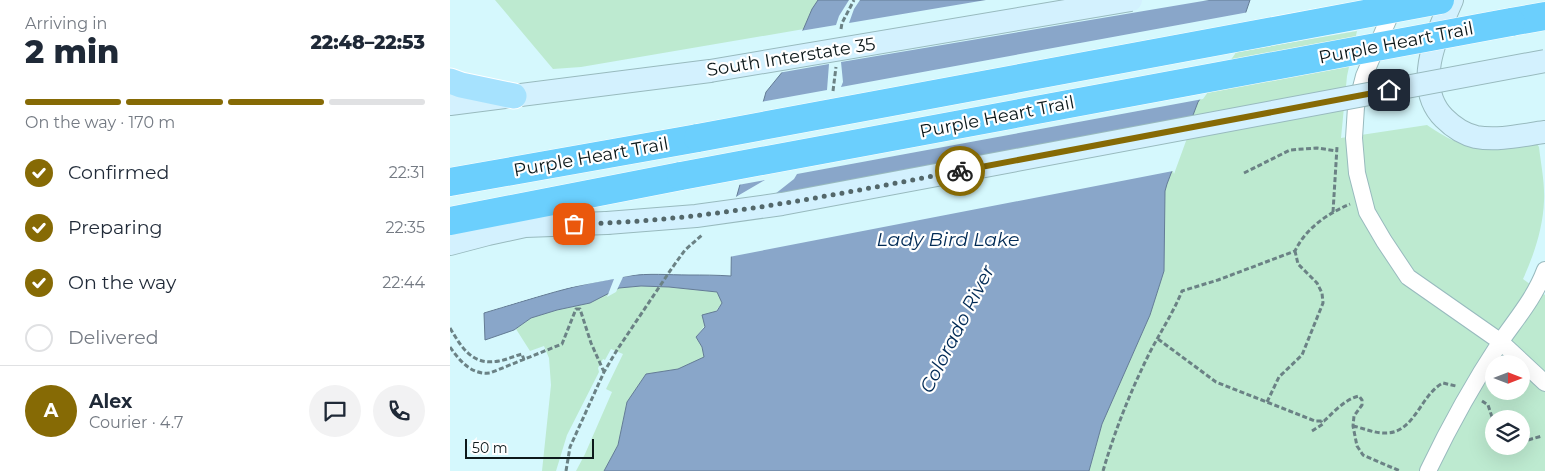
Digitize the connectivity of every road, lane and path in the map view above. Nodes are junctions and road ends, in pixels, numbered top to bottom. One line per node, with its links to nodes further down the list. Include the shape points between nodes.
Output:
1 (1130, 0): 8 (main road, South Interstate 35, bridge, via 710,71)
2 (1397, 0): 11 (street, via 1364,76 1356,107)
3 (1440, 0): 13 (highway, Purple Heart Trail, bridge)
4 (1452, 0): 10 (main road, via 1427,77 1437,111 1454,128 1476,136 1496,138)
5 (1545, 16): 15 (highway, Purple Heart Trail, bridge)
6 (1545, 61): 16 (main road, bridge, via 782,204 696,216 525,226)
7 (450, 81): 8 (main road)
8 (514, 96): 9 (main road, South Interstate 35)
9 (450, 104)
10 (1545, 132)
11 (1355, 153): 12 (path, via 1317,148 1290,150); 22 (street, via 1367,212 1408,278)
12 (1244, 173)
13 (450, 182)
14 (1333, 212): 17 (path, via 1310,229)
15 (450, 221)
16 (450, 244)
17 (1294, 251): 21 (path, via 1182,291); 29 (path, via 1298,264 1317,283 1323,302 1302,355 1279,377)
18 (672, 268): 25 (path)
19 (1545, 270): 22 (street, via 1539,287)
20 (450, 328): 24 (path, via 469,356 497,362 522,354)
21 (1158, 339): 29 (path, via 1216,382); 37 (path, via 1113,435)
22 (1501, 342): 26 (street); 39 (street, via 1443,438)
23 (450, 347): 24 (path, via 461,363 482,374)
24 (524, 360): 25 (path, via 562,344 576,309 580,308)
25 (604, 372): 36 (path, via 570,447)
26 (1545, 383)
27 (1456, 386): 32 (path, via 1443,383 1437,386 1407,424 1397,430 1387,433)
28 (1482, 401): 30 (path)
29 (1267, 402): 31 (path)
30 (1490, 410)
31 (1322, 421): 32 (path, via 1341,405 1359,396 1362,405 1354,416); 33 (path, via 1323,424)
32 (1353, 426): 38 (path, via 1357,446 1363,455)
33 (1312, 431)
34 (1542, 436): 35 (path)
35 (1530, 439)
36 (566, 471)
37 (1103, 471)
38 (1400, 471)
39 (1428, 471)

